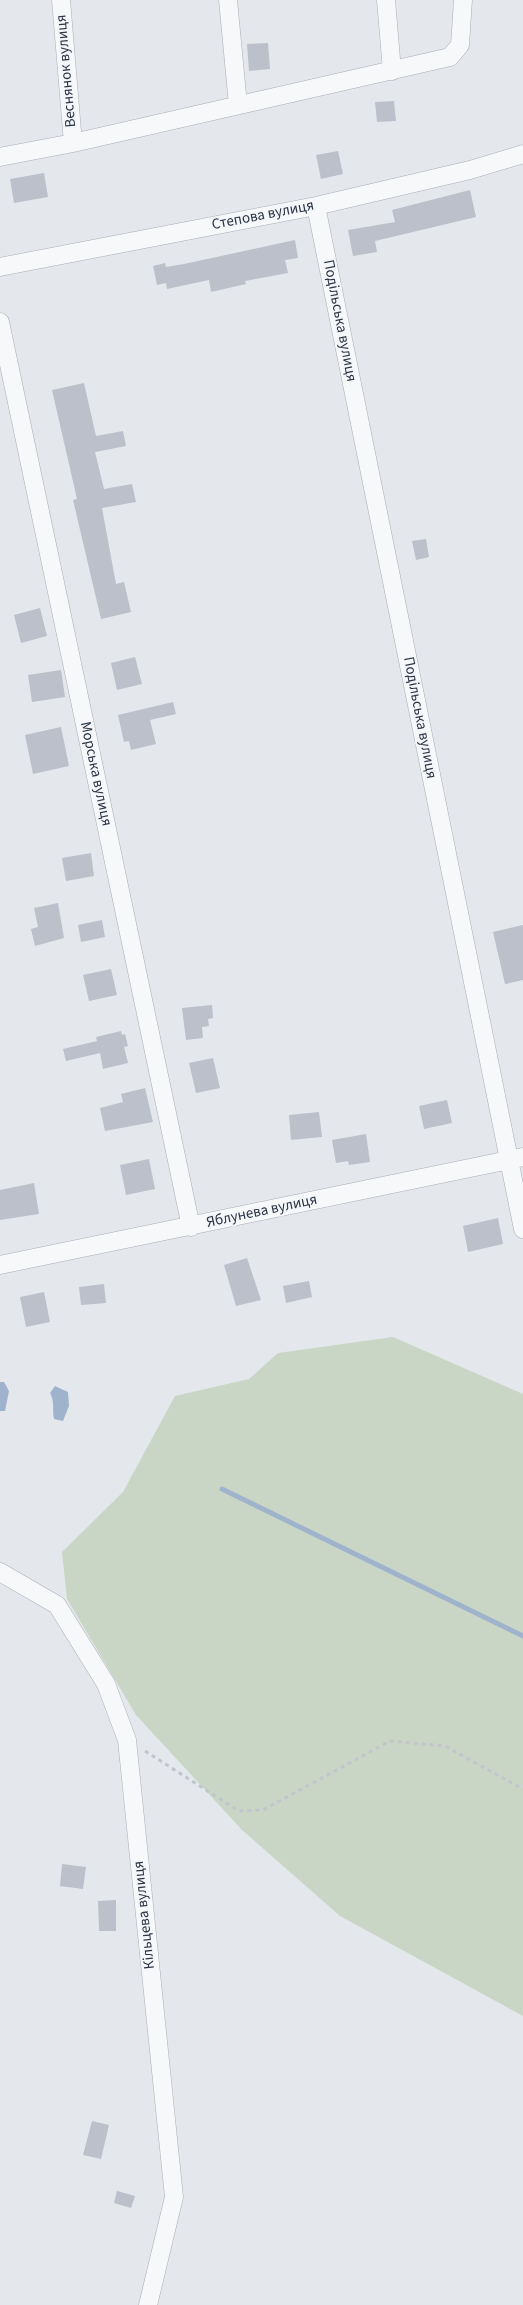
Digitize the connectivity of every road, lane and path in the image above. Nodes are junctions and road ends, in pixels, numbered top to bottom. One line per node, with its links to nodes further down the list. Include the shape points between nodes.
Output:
1 (61, 0): 7 (street, Веснянок вулиця)
2 (228, 0): 6 (street)
3 (386, 0): 5 (street)
4 (463, 0): 5 (street, via 460,45 450,57)
5 (392, 71): 6 (street)
6 (238, 105): 7 (street)
7 (73, 143): 9 (street)
8 (523, 154): 10 (street, Степова вулиця, via 470,170)
9 (0, 157)
10 (316, 206): 11 (street, Степова вулиця); 13 (street, Подільська вулиця)
11 (0, 267)
12 (0, 322): 14 (street, Морська вулиця)
13 (516, 1159): 14 (street, Яблунева вулиця); 15 (street, Подільська вулиця)
14 (190, 1227): 16 (street, Яблунева вулиця)
15 (523, 1229)
16 (0, 1265)
17 (1, 1574): 18 (street, Кільцева вулиця, via 57,1605 106,1684)
18 (127, 1740): 19 (path, via 239,1810 263,1810 390,1741 445,1746); 20 (street, Кільцева вулиця, via 174,2197)
19 (523, 1789)
20 (148, 2305)

